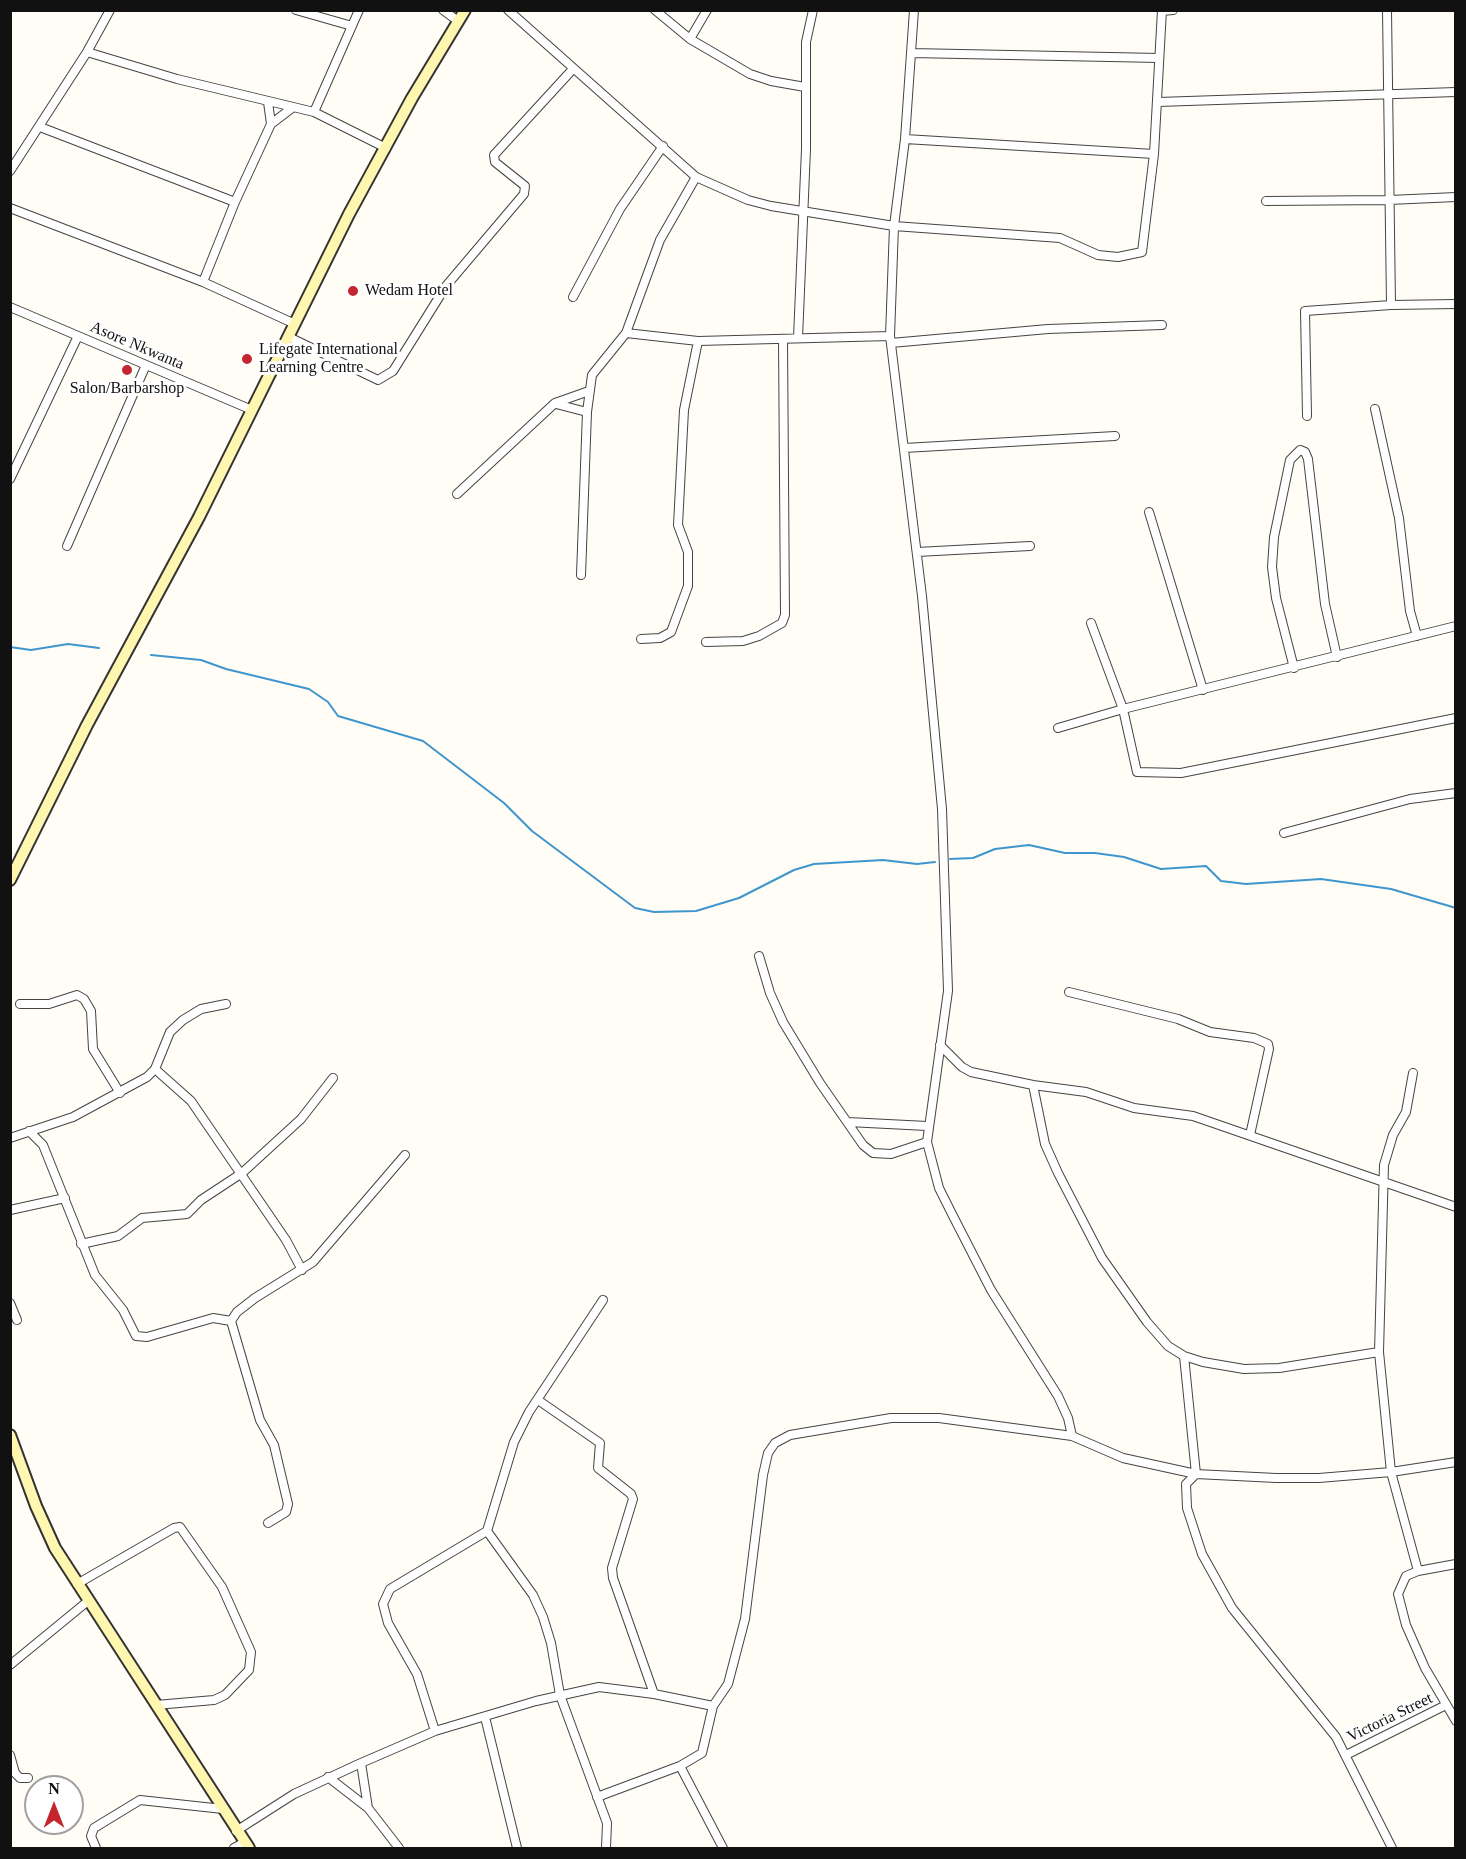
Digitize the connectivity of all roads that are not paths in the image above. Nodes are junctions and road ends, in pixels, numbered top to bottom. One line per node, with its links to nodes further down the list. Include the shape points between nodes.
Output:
1 (110, 10): 17 (street)
2 (297, 10): 15 (street)
3 (359, 10): 15 (street)
4 (443, 10): 14 (street)
5 (465, 10): 14 (street)
6 (508, 10): 20 (street)
7 (655, 10): 16 (street)
8 (706, 10): 16 (street)
9 (813, 10): 21 (street, via 806,42)
10 (914, 10): 18 (street)
11 (1173, 10): 13 (street)
12 (1387, 10): 23 (street)
13 (1162, 11): 19 (street)
14 (458, 21): 32 (street)
15 (352, 26): 27 (street)
16 (690, 39): 21 (street, via 750,74)
17 (87, 52): 24 (street); 29 (street)
18 (911, 52): 19 (street); 30 (street)
19 (1159, 58): 25 (street)
20 (572, 70): 31 (street); 54 (street, via 494,155 495,162 525,186 524,194 446,286 393,371 378,380 362,375)
21 (805, 87): 41 (street)
22 (1455, 92): 23 (street)
23 (1388, 95): 25 (street); 38 (street)
24 (268, 102): 26 (street); 28 (street)
25 (1158, 102): 33 (street)
26 (292, 108): 27 (street); 28 (street)
27 (314, 112): 32 (street)
28 (272, 124): 39 (street)
29 (40, 127): 34 (street); 39 (street)
30 (905, 139): 33 (street); 42 (street)
31 (663, 146): 35 (street); 44 (street, via 620,209)
32 (386, 148): 49 (street)
33 (1154, 154): 42 (street, via 1142,252 1132,256 1098,255 1060,238)
34 (10, 171)
35 (696, 177): 41 (street, via 748,200); 48 (street, via 660,240)
36 (1455, 197): 38 (street)
37 (1266, 201): 38 (street)
38 (1389, 201): 46 (street)
39 (235, 202): 43 (street)
40 (10, 208): 43 (street)
41 (801, 211): 42 (street); 55 (street)
42 (894, 226): 57 (street)
43 (203, 282): 49 (street)
44 (573, 297)
45 (1455, 304): 46 (street)
46 (1391, 305): 65 (street, via 1304,312)
47 (11, 308): 53 (street, Asore Nkwanta)
48 (632, 321): 51 (street); 52 (street)
49 (295, 324): 54 (street)
50 (1162, 325): 57 (street)
51 (626, 333): 52 (street); 60 (street, via 596,367)
52 (643, 333): 58 (street)
53 (78, 336): 59 (street, Asore Nkwanta); 68 (street)
54 (289, 337): 63 (street)
55 (798, 338): 56 (street); 57 (street)
56 (783, 339): 58 (street); 79 (street, via 785,615 782,623 759,636)
57 (891, 339): 67 (street)
58 (698, 341): 78 (street, via 684,410 678,505 679,534 688,552 688,586 671,632 660,638)
59 (146, 365): 63 (street, Asore Nkwanta); 71 (street)
60 (589, 391): 61 (street); 64 (street)
61 (555, 403): 64 (street); 69 (street)
62 (1376, 409): 77 (street, via 1399,518)
63 (252, 410): 88 (street)
64 (586, 412): 74 (street)
65 (1307, 416)
66 (1115, 435): 67 (street)
67 (904, 448): 73 (street)
68 (10, 479)
69 (458, 494)
70 (1149, 512): 82 (street)
71 (67, 546)
72 (1030, 546): 73 (street)
73 (917, 552): 93 (street, via 942,809 948,991)
74 (581, 575)
75 (1091, 623): 83 (street)
76 (1455, 626): 77 (street)
77 (1416, 636): 80 (street)
78 (641, 639)
79 (706, 642)
80 (1337, 657): 81 (street); 81 (street, via 1326,604 1308,459 1300,450 1290,460 1274,537 1272,567)
81 (1294, 668): 82 (street)
82 (1203, 690): 83 (street)
83 (1123, 709): 84 (street, via 1135,769 1144,774 1181,773); 85 (street)
84 (1455, 718)
85 (1058, 728)
86 (1455, 793): 87 (street, via 1410,799)
87 (1284, 832)
88 (10, 880)
89 (759, 956): 99 (street, via 783,1022)
90 (1069, 992): 102 (street, via 1178,1019 1210,1032 1254,1038 1268,1044)
91 (20, 1004): 98 (street, via 49,1004 77,995 84,999 91,1011 93,1049)
92 (226, 1004): 94 (street, via 201,1009 183,1020 170,1032)
93 (940, 1045): 97 (street, via 971,1072); 100 (street)
94 (155, 1069): 98 (street); 106 (street, via 191,1101)
95 (1413, 1073): 107 (street, via 1406,1112 1393,1135)
96 (333, 1078): 106 (street, via 301,1119)
97 (1033, 1085): 102 (street, via 1086,1092 1134,1108 1193,1116); 118 (street, via 1050,1157 1102,1258 1147,1322 1168,1346)
98 (120, 1093): 101 (street, via 73,1117)
99 (848, 1122): 100 (street); 104 (street, via 873,1153 891,1154)
100 (927, 1126): 104 (street)
101 (29, 1131): 103 (street); 108 (street, via 43,1145)
102 (1250, 1135): 107 (street)
103 (10, 1138)
104 (927, 1142): 121 (street, via 939,1188 991,1290 1058,1396)
105 (405, 1155): 112 (street)
106 (242, 1173): 111 (street, via 187,1214 142,1218 118,1236); 112 (street)
107 (1383, 1181): 109 (street); 117 (street)
108 (65, 1198): 110 (street); 111 (street)
109 (1455, 1207)
110 (10, 1210)
111 (81, 1244): 116 (street, via 95,1275 123,1310 136,1336 147,1337 213,1318)
112 (302, 1270): 116 (street, via 255,1298 237,1311)
113 (603, 1300): 119 (street)
114 (10, 1303): 115 (street)
115 (17, 1320)
116 (231, 1321): 125 (street, via 260,1420 274,1445 288,1504 286,1512)
117 (1379, 1352): 118 (street, via 1279,1368 1244,1369); 123 (street)
118 (1184, 1356): 124 (street)
119 (538, 1400): 126 (street, via 514,1443); 132 (street, via 600,1443 598,1468 633,1499 612,1568 613,1578)
120 (10, 1435): 129 (street, via 36,1506)
121 (1072, 1436): 124 (street, via 1123,1458); 136 (street, via 911,1416 798,1433 775,1443 762,1475 739,1645 728,1684)
122 (1455, 1462): 123 (street)
123 (1391, 1472): 124 (street, via 1319,1478); 128 (street)
124 (1196, 1474): 141 (street, via 1186,1484 1187,1508 1210,1572 1232,1608 1329,1728)
125 (268, 1523)
126 (487, 1531): 133 (street, via 538,1606 551,1643); 139 (street, via 390,1589 383,1604 388,1623 417,1674)
127 (1455, 1564): 128 (street)
128 (1419, 1571): 135 (street, via 1406,1576 1400,1584 1398,1602 1420,1657)
129 (77, 1584): 130 (street); 134 (street, via 180,1527 222,1587 251,1652 249,1670 225,1695 214,1700)
130 (88, 1601): 131 (street); 134 (street)
131 (10, 1665)
132 (654, 1694): 133 (street, via 599,1687); 136 (street)
133 (560, 1695): 137 (street); 146 (street)
134 (156, 1705): 148 (street)
135 (1446, 1705): 138 (street); 141 (street, Victoria Street)
136 (713, 1706): 143 (street, via 702,1753)
137 (485, 1717): 139 (street); 154 (street)
138 (1455, 1721)
139 (435, 1731): 142 (street)
140 (10, 1755): 145 (street, via 15,1773)
141 (1346, 1755): 157 (street)
142 (361, 1763): 144 (street); 147 (street)
143 (680, 1766): 146 (street); 156 (street)
144 (328, 1777): 147 (street); 149 (street)
145 (24, 1778)
146 (597, 1797): 155 (street, via 607,1823)
147 (368, 1808): 153 (street)
148 (223, 1809): 149 (street); 151 (street, via 140,1800 94,1828 91,1836)
149 (236, 1831): 150 (street)
150 (247, 1845): 152 (street)
151 (96, 1848)
152 (234, 1848)
153 (399, 1848)
154 (517, 1848)
155 (606, 1848)
156 (723, 1848)
157 (1392, 1848)

